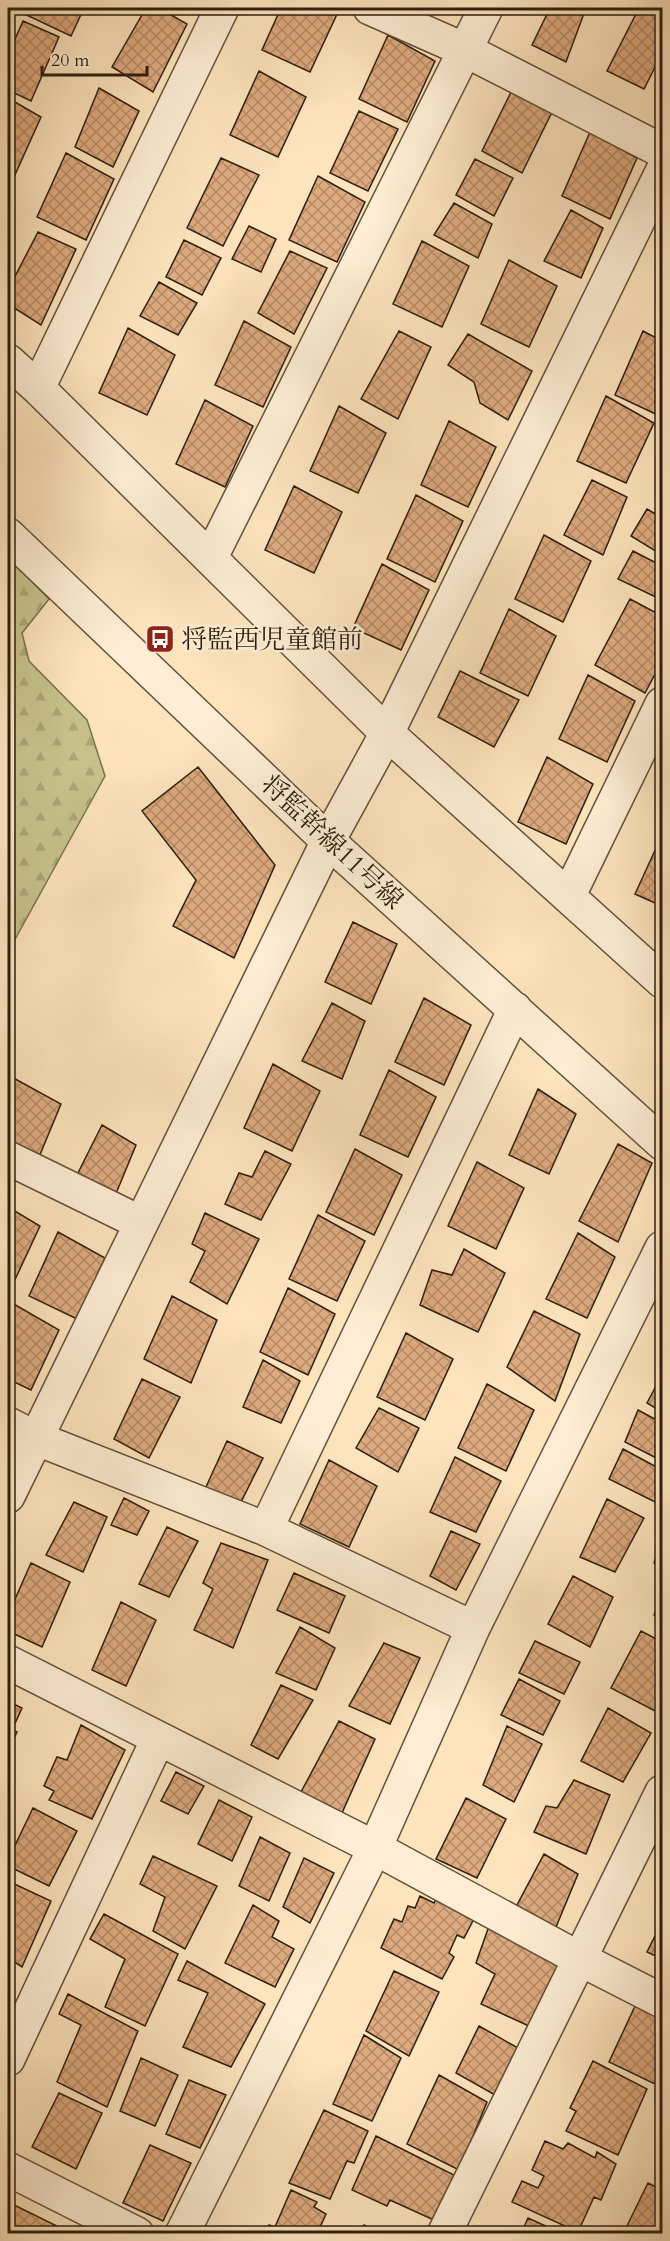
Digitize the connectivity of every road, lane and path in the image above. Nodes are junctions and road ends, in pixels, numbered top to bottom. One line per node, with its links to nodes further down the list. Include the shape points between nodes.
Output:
1 (222, 8): 8 (street)
2 (370, 8): 4 (street)
3 (486, 8): 4 (street)
4 (465, 50): 5 (street); 10 (street)
5 (663, 152)
6 (663, 172): 12 (street)
7 (8, 361): 8 (street)
8 (38, 388): 10 (street)
9 (8, 535): 13 (street, 将監幹線11号線)
10 (211, 557): 12 (street)
11 (663, 704): 14 (street)
12 (387, 733): 13 (street); 14 (street)
13 (328, 841): 16 (street, 将監幹線11号線); 19 (street)
14 (569, 895): 15 (street)
15 (663, 981)
16 (515, 1009): 17 (street, 将監幹線11号線); 23 (street)
17 (663, 1143)
18 (8, 1158): 19 (street)
19 (141, 1223): 21 (street)
20 (663, 1248): 24 (street)
21 (21, 1431): 22 (street); 23 (street)
22 (8, 1496)
23 (266, 1529): 24 (street)
24 (473, 1628): 28 (street)
25 (8, 1662): 26 (street)
26 (158, 1739): 28 (street); 31 (street)
27 (663, 1792): 29 (street)
28 (375, 1848): 29 (street); 34 (street)
29 (580, 1959): 30 (street); 35 (street)
30 (663, 2001)
31 (8, 2059)
32 (8, 2169): 33 (street)
33 (137, 2234)
34 (182, 2234)
35 (444, 2234)

